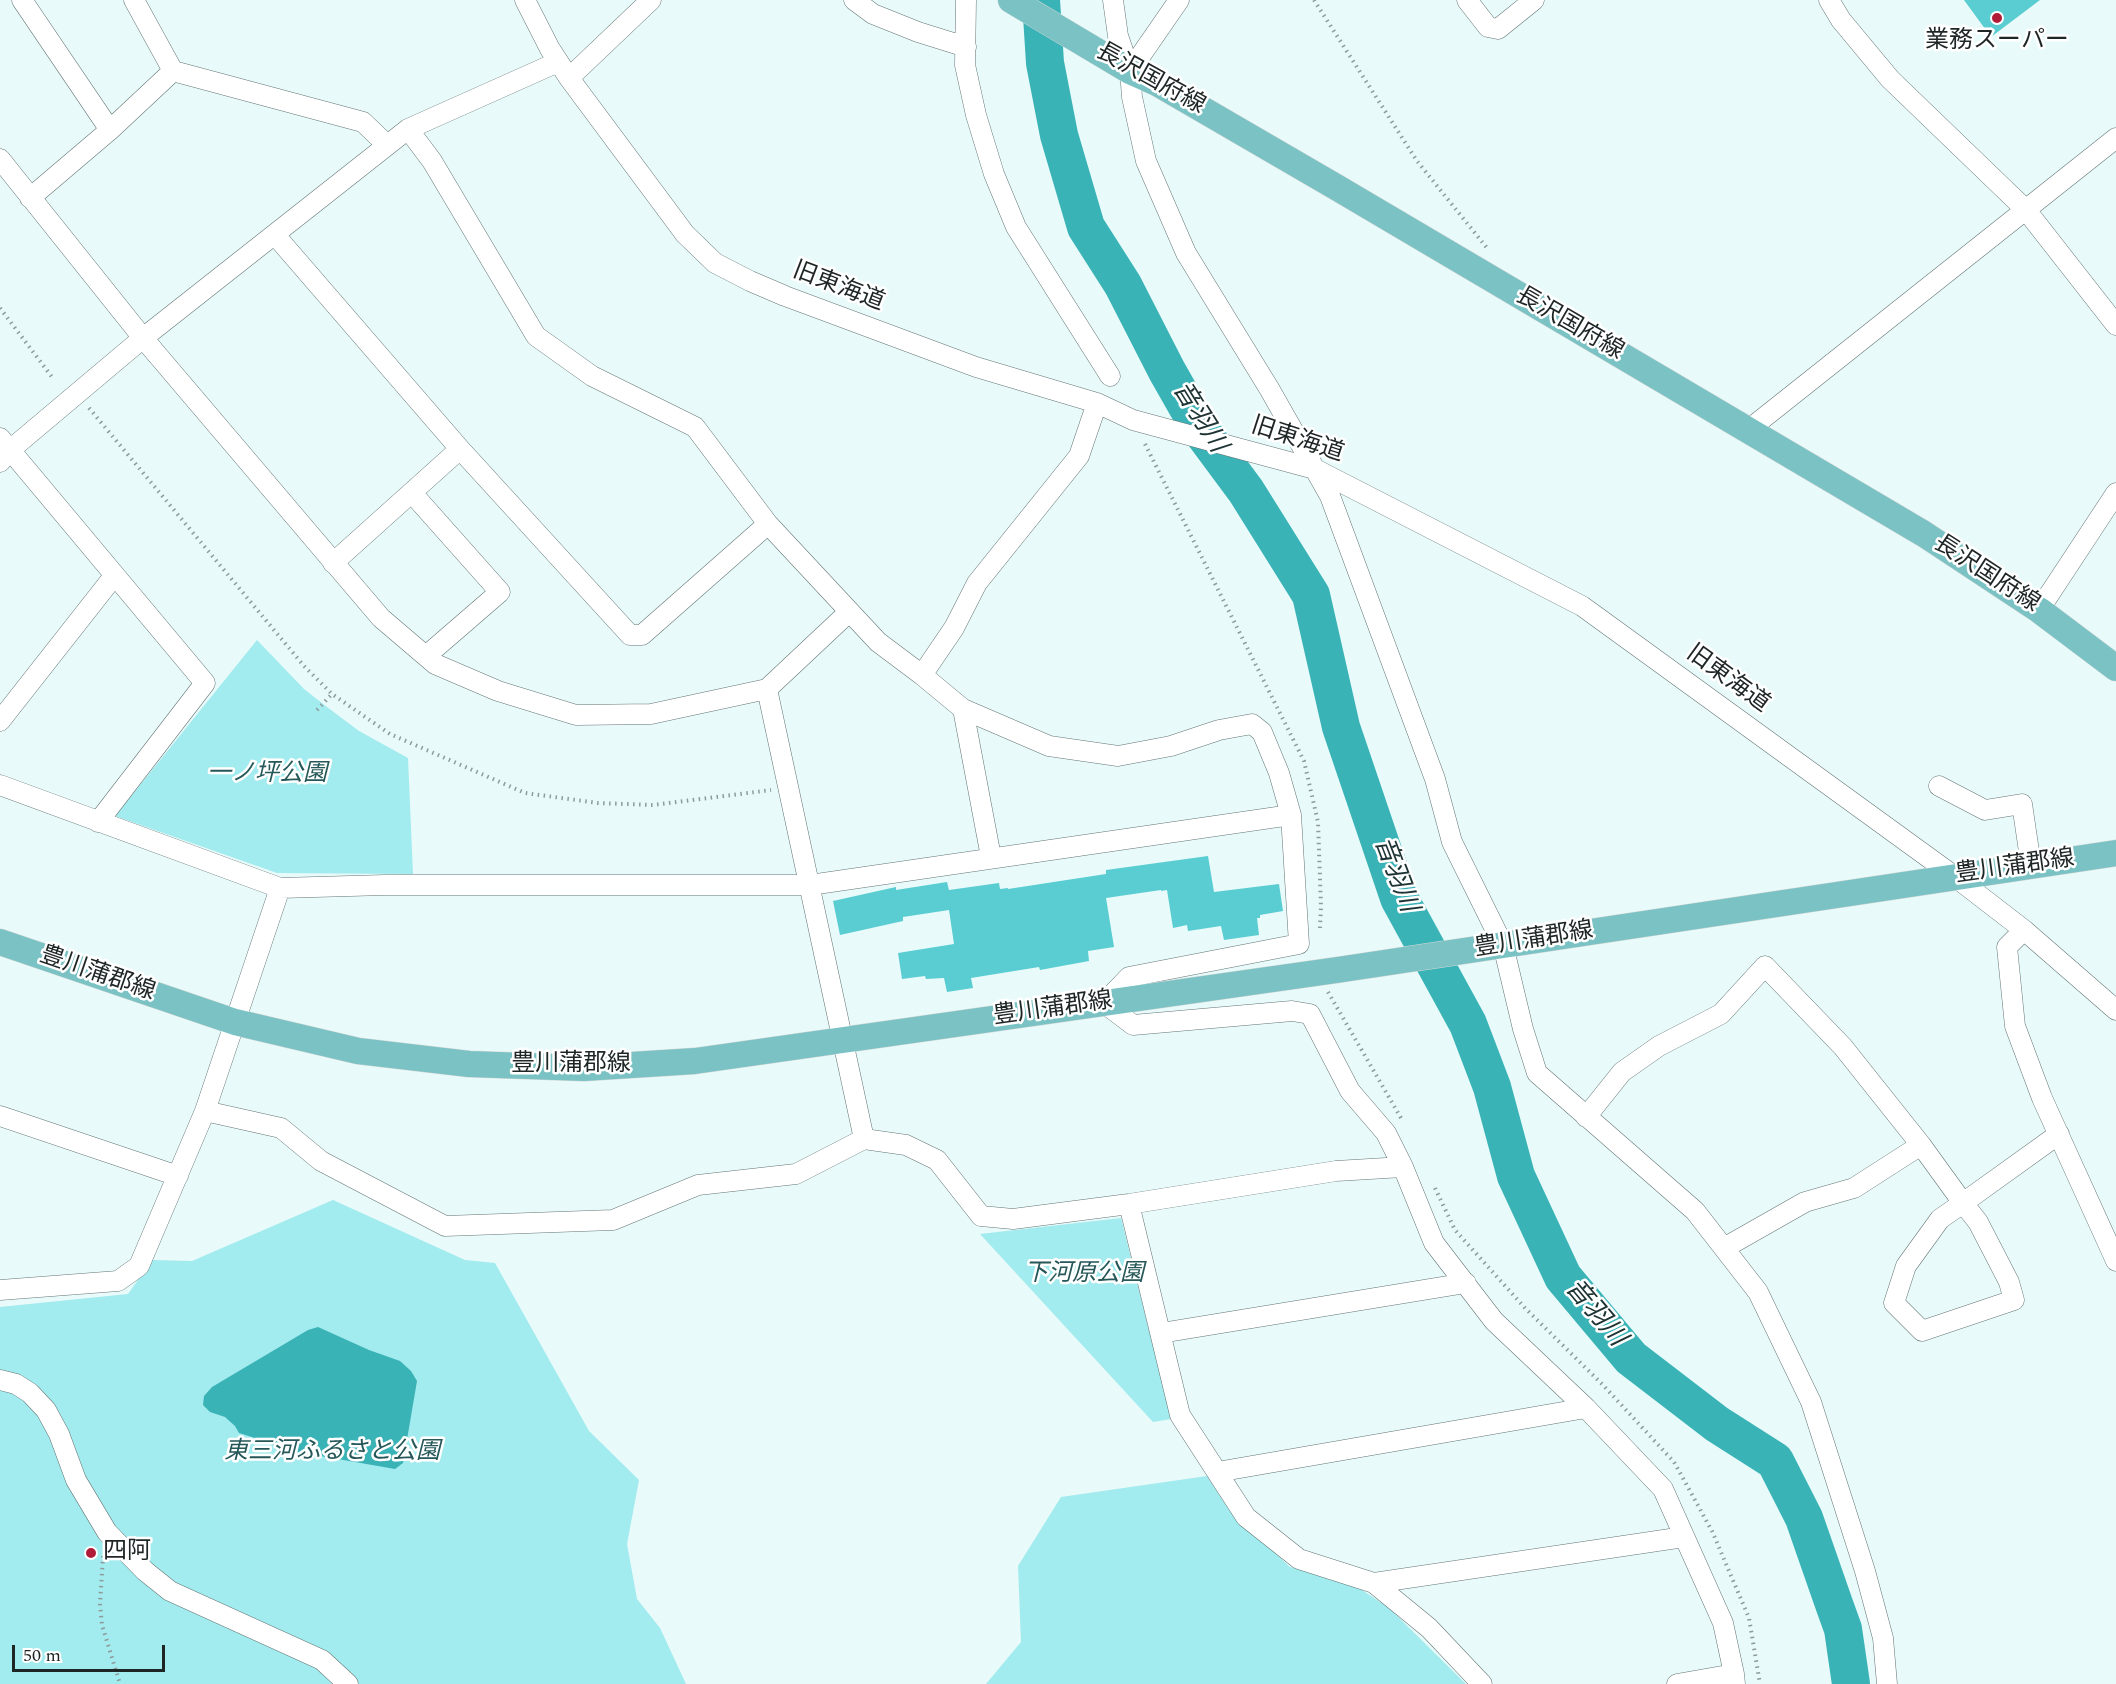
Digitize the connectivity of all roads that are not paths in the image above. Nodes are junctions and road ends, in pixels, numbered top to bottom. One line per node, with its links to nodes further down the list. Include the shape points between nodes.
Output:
1 (22, 0): 18 (street)
2 (134, 0): 16 (street)
3 (525, 0): 15 (street, 旧東海道)
4 (651, 0): 15 (street)
5 (854, 0): 13 (street, via 873,14)
6 (966, 0): 13 (street)
7 (1011, 0): 14 (main road, 長沢国府線)
8 (1113, 0): 14 (street)
9 (1179, 0): 14 (street)
10 (1467, 0): 11 (street, via 1488,27 1498,29)
11 (1534, 0)
12 (1828, 0): 23 (street, via 1890,79)
13 (966, 47): 27 (street, via 965,65 976,115 1016,227)
14 (1121, 66): 29 (main road, 長沢国府線, via 1336,187); 32 (street, via 1146,160 1186,252 1270,390)
15 (564, 70): 17 (street); 28 (street, 旧東海道, via 685,234 716,262 785,296 976,367)
16 (173, 71): 18 (street); 20 (street, via 363,122)
17 (408, 129): 20 (street); 35 (street, via 432,161 536,336 592,376 694,427)
18 (110, 130): 22 (street)
19 (2116, 138): 23 (street)
20 (387, 145): 24 (street)
21 (0, 159): 22 (street)
22 (30, 198): 26 (street)
23 (2026, 210): 25 (street); 29 (street)
24 (275, 235): 26 (street); 30 (street)
25 (2116, 324)
26 (143, 338): 31 (street); 36 (street)
27 (1110, 376)
28 (1097, 403): 32 (street, 旧東海道, via 1133,420); 42 (street, via 1079,456 977,583 954,628)
29 (1747, 431): 38 (main road, 長沢国府線, via 1923,534)
30 (460, 449): 33 (street); 35 (street, via 630,635 642,635)
31 (3, 450): 37 (street)
32 (1306, 467): 53 (street, 旧東海道, via 1582,606); 58 (street, via 1330,496 1435,779 1452,842)
33 (412, 493): 36 (street); 40 (street, via 500,592)
34 (2116, 493): 38 (street)
35 (768, 524): 39 (street)
36 (333, 563): 40 (street, via 381,618)
37 (114, 576): 45 (street); 49 (street, via 205,683)
38 (2039, 610): 41 (main road, 長沢国府線)
39 (849, 612): 42 (street, via 878,642); 43 (street)
40 (426, 656): 43 (street, via 435,664 498,691 576,715 651,714)
41 (2116, 668)
42 (922, 675): 44 (street)
43 (767, 688): 54 (street)
44 (963, 709): 48 (street, via 1049,746 1118,756 1252,724 1262,732); 51 (street)
45 (0, 721)
46 (0, 785): 49 (street)
47 (1939, 786): 52 (street, via 1985,810 2022,804)
48 (1291, 815): 51 (street); 59 (street, via 1299,944 1129,977)
49 (98, 822): 55 (street)
50 (2116, 853): 52 (main road, 豊川蒲郡線)
51 (991, 857): 54 (street)
52 (2031, 865): 53 (main road, 豊川蒲郡線)
53 (1953, 876): 56 (street, 旧東海道); 58 (main road, 豊川蒲郡線)
54 (810, 885): 55 (street); 62 (street)
55 (280, 888): 61 (street)
56 (2024, 930): 60 (street, 旧東海道); 66 (street, via 2007,947 2015,1026)
57 (0, 942): 61 (main road, 豊川蒲郡線)
58 (1497, 946): 59 (main road, 豊川蒲郡線); 65 (street, via 1537,1073)
59 (1104, 1003): 62 (main road, 豊川蒲郡線); 69 (street, via 1133,1024 1292,1011 1310,1014 1350,1091 1386,1133)
60 (2116, 1010)
61 (235, 1022): 62 (main road, 豊川蒲郡線, via 358,1051 469,1064 572,1068 695,1061); 63 (street)
62 (843, 1040): 67 (street)
63 (205, 1112): 67 (street, via 281,1128 321,1161 445,1226 613,1220 698,1185 796,1174); 70 (street)
64 (0, 1116): 70 (street)
65 (1586, 1117): 68 (street, via 1622,1072 1659,1046 1720,1014 1765,966 1842,1047); 73 (street, via 1695,1211)
66 (2059, 1134): 71 (street); 74 (street)
67 (864, 1139): 72 (street, via 906,1145 937,1160 981,1216 1013,1219)
68 (1921, 1145): 71 (street); 73 (street, via 1854,1188 1805,1202)
69 (1403, 1167): 72 (street, via 1336,1171); 75 (street, via 1434,1243)
70 (178, 1176): 76 (street, via 139,1266 118,1281)
71 (1963, 1203): 71 (street, via 1940,1219 1906,1266 1894,1303 1922,1331 2014,1300 2009,1282 1978,1222)
72 (1128, 1204): 77 (street)
73 (1724, 1248): 87 (street, via 1758,1292 1811,1402 1862,1560 1883,1638)
74 (2116, 1261)
75 (1466, 1283): 77 (street); 79 (street, via 1494,1321)
76 (0, 1290)
77 (1161, 1333): 80 (street, via 1180,1414)
78 (0, 1380): 84 (street, via 30,1393 46,1410 76,1480 107,1532 145,1570 170,1591 322,1660)
79 (1586, 1408): 80 (street); 81 (street, via 1663,1489)
80 (1217, 1472): 82 (street, via 1246,1517 1299,1559)
81 (1684, 1537): 82 (street); 83 (street, via 1723,1623)
82 (1374, 1583): 85 (street, via 1429,1628)
83 (1735, 1679): 86 (street)
84 (348, 1684)
85 (1482, 1684)
86 (1677, 1684)
87 (1887, 1684)

